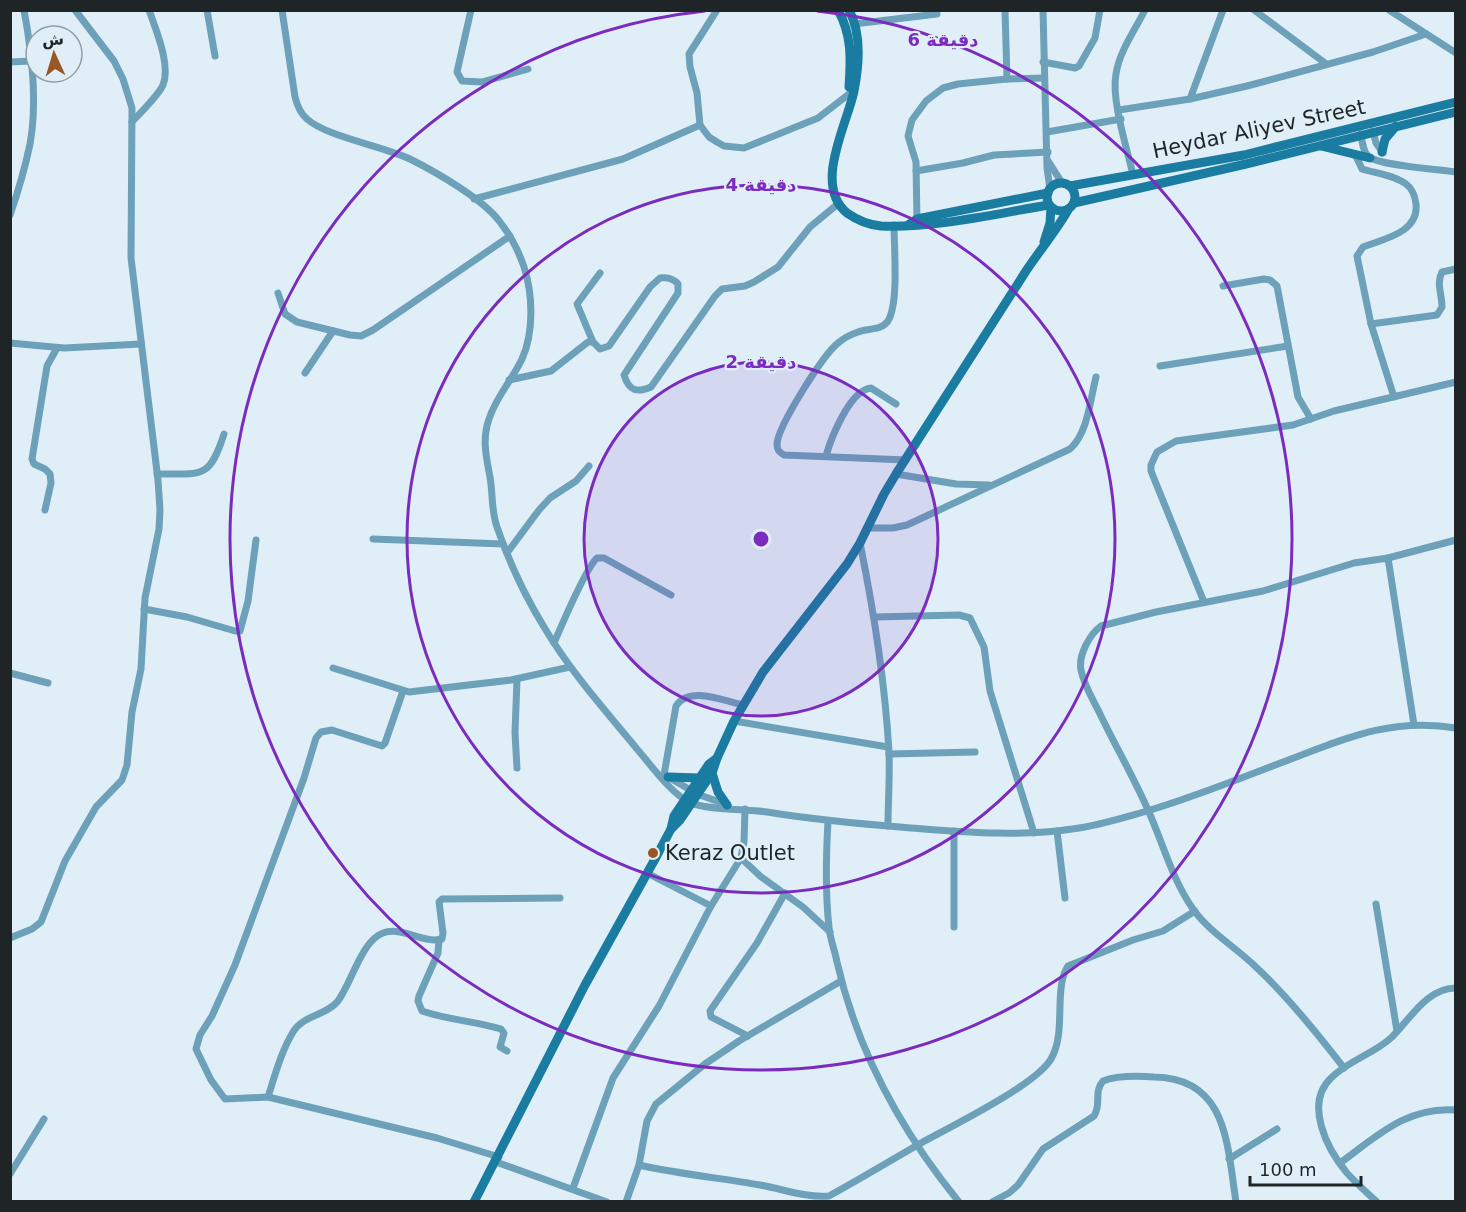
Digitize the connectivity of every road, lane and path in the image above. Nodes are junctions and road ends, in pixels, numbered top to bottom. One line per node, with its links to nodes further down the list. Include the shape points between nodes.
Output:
1 (75, 10): 33 (street, via 114,61 132,108)
2 (149, 10): 33 (street, via 161,42 165,77 162,87)
3 (207, 10): 20 (street)
4 (282, 10): 51 (street, via 295,97 306,118 410,159)
5 (471, 10): 23 (street, via 457,72 462,81 482,82)
6 (717, 10): 34 (street, via 689,54)
7 (838, 10): 27 (main road, via 850,46)
8 (849, 10): 17 (main road)
9 (1005, 10): 25 (street)
10 (1043, 10): 21 (street)
11 (1100, 10): 21 (street, via 1095,38 1079,66)
12 (1145, 10): 30 (street, via 1117,68)
13 (1223, 10): 28 (street)
14 (1254, 10): 22 (street)
15 (1395, 12): 18 (street)
16 (937, 14): 17 (street)
17 (855, 24): 27 (main road, via 858,61)
18 (1426, 34): 19 (street); 22 (street)
19 (1455, 53)
20 (215, 56)
21 (1043, 62): 24 (street)
22 (1325, 63): 28 (street)
23 (528, 69)
24 (1044, 78): 25 (street); 37 (street)
25 (1007, 79): 46 (street, via 958,84 933,94 908,130)
26 (32, 84): 55 (street, via 30,143)
27 (851, 97): 34 (street, via 818,118 744,148 724,146 709,137); 52 (main road, via 834,165)
28 (1190, 99): 30 (street)
29 (1455, 102): 48 (main road, Heydar Aliyev Street, via 1244,155)
30 (1119, 110): 32 (street)
31 (1455, 112): 35 (main road, Heydar Aliyev Street)
32 (1121, 119): 37 (street); 48 (street)
33 (132, 122): 68 (street, via 131,258)
34 (700, 125): 51 (street, via 623,159)
35 (1397, 125): 36 (main road, Heydar Aliyev Street); 41 (main road, via 1385,139)
36 (1373, 131): 38 (main road, Heydar Aliyev Street); 41 (street)
37 (1047, 132): 40 (street)
38 (1361, 134): 39 (main road, Heydar Aliyev Street); 43 (street)
39 (1319, 145): 42 (main road); 54 (main road, Heydar Aliyev Street)
40 (1048, 152): 44 (street); 46 (street, via 994,155)
41 (1382, 152): 45 (street)
42 (1355, 154): 43 (main road); 64 (street, via 1362,169 1406,184 1414,192 1417,211 1408,225 1386,240 1363,247 1358,256)
43 (1370, 158): 45 (street)
44 (1048, 161): 49 (street); 50 (street)
45 (1390, 162): 47 (street)
46 (916, 171): 56 (street)
47 (1455, 172)
48 (1133, 175): 49 (main road, Heydar Aliyev Street)
49 (1066, 185): 50 (main road, via 1056,184); 54 (main road, via 1074,192)
50 (1049, 191): 53 (main road); 56 (main road)
51 (474, 199): 58 (street, via 499,219)
52 (838, 203): 57 (main road, via 858,220); 66 (street, via 810,227 778,267 745,286 722,289 651,387 635,391 624,375 678,293 680,288 675,280 666,277 656,281 609,346 600,349)
53 (1050, 206): 54 (main road, via 1059,211); 56 (main road); 59 (main road, via 1050,223)
54 (1071, 206): 59 (main road)
55 (10, 215)
56 (918, 223): 57 (main road)
57 (894, 225): 80 (street, via 895,289 888,320 879,328 848,336 831,349 810,378 777,441 779,453 784,455)
58 (510, 236): 65 (street, via 367,334); 74 (street, via 524,266 531,312 524,354)
59 (1043, 245): 81 (main road)
60 (1455, 269): 64 (street, via 1442,272 1438,281 1442,307 1437,315)
61 (600, 273): 66 (street, via 578,304)
62 (1223, 286): 69 (street, via 1264,279 1275,282)
63 (278, 293): 65 (street, via 288,317)
64 (1371, 324): 76 (street)
65 (333, 331): 72 (street)
66 (593, 342): 74 (street, via 551,370)
67 (10, 343): 70 (street)
68 (141, 344): 70 (street); 83 (street)
69 (1288, 346): 71 (street); 78 (street, via 1298,397)
70 (57, 348): 86 (street, via 47,366 32,459 50,474)
71 (1160, 366)
72 (305, 373)
73 (1096, 377): 85 (street, via 1077,443)
74 (509, 380): 92 (street, via 489,416 484,447 492,509)
75 (1455, 382): 76 (street)
76 (1394, 397): 78 (street)
77 (896, 404): 80 (street, via 872,388 865,390 834,430)
78 (1311, 419): 96 (street, via 1293,425 1176,441 1153,458 1150,471)
79 (224, 434): 83 (street, via 217,455 205,471)
80 (826, 456): 81 (street)
81 (906, 460): 84 (main road)
82 (589, 466): 93 (street, via 576,481 550,498)
83 (157, 474): 97 (street, via 159,529)
84 (896, 474): 85 (street, via 956,484); 87 (main road)
85 (993, 485): 87 (street, via 907,525)
86 (45, 510)
87 (867, 528): 91 (main road)
88 (373, 539): 92 (street)
89 (256, 540): 97 (street, via 240,631)
90 (1455, 540): 94 (street)
91 (860, 543): 98 (street); 106 (main road, via 763,672)
92 (503, 544): 93 (street)
93 (507, 553): 99 (street)
94 (1388, 558): 96 (street, via 1354,563 1263,591); 108 (street)
95 (671, 595): 99 (street, via 597,558)
96 (1204, 602): 121 (street, via 1101,626 1089,640 1081,660 1080,669 1092,699)
97 (144, 609): 137 (street, via 141,669 132,712 129,759 122,780 96,807 65,861 41,922)
98 (875, 617): 110 (street); 126 (street, via 970,618 984,647 990,691)
99 (554, 643): 100 (street)
100 (570, 667): 103 (street); 115 (street)
101 (333, 668): 105 (street)
102 (10, 673): 104 (street)
103 (517, 679): 105 (street); 113 (street)
104 (48, 683)
105 (403, 691): 145 (street, via 384,745 332,729 316,738 235,965 197,1044 199,1056 225,1099)
106 (743, 705): 107 (main road); 115 (street, via 698,695 679,701)
107 (734, 721): 110 (street); 112 (main road)
108 (1414, 725): 109 (street); 121 (street, via 1355,735)
109 (1455, 728)
110 (888, 751): 111 (street); 123 (street)
111 (975, 752)
112 (717, 758): 114 (main road); 116 (main road)
113 (517, 768)
114 (712, 773): 117 (main road); 119 (main road, via 718,792)
115 (663, 775): 116 (main road); 117 (street); 118 (street)
116 (700, 778): 117 (main road)
117 (694, 792): 118 (main road); 119 (street)
118 (688, 801): 119 (street); 128 (main road)
119 (730, 806): 120 (street)
120 (745, 809): 122 (street); 127 (street)
121 (1149, 811): 125 (street); 134 (street, via 1179,884)
122 (828, 821): 123 (street); 136 (street)
123 (888, 826): 124 (street)
124 (954, 831): 126 (street); 135 (street)
125 (1057, 831): 126 (street); 131 (street)
126 (1034, 833)
127 (741, 858): 129 (street); 133 (street)
128 (647, 873): 133 (street); 151 (main road, via 585,985)
129 (785, 893): 136 (street); 142 (street, via 757,943 710,1011 711,1017)
130 (560, 898): 138 (street, via 442,899 439,902 443,937)
131 (1065, 898)
132 (1376, 904): 141 (street)
133 (711, 906): 155 (street, via 659,1006 613,1078)
134 (1195, 911): 144 (street, via 1257,967); 149 (street, via 1163,931 1068,966 1064,972 1059,1035 1044,1069 999,1100)
135 (954, 927)
136 (830, 932): 139 (street)
137 (10, 938)
138 (439, 940): 143 (street, via 438,953 419,996 422,1011 501,1029 504,1033 500,1047); 145 (street, via 394,931 376,937 336,1004 293,1030)
139 (841, 981): 142 (street); 149 (street, via 879,1081)
140 (1455, 988): 141 (street, via 1428,998)
141 (1396, 1031): 144 (street, via 1382,1045)
142 (748, 1036): 153 (street, via 705,1064 656,1104 647,1121)
143 (507, 1051)
144 (1344, 1068): 152 (street, via 1325,1085 1319,1104 1320,1125)
145 (268, 1097): 151 (street, via 457,1143)
146 (1455, 1110): 152 (street, via 1428,1110 1409,1116)
147 (44, 1119): 154 (street)
148 (1277, 1129): 150 (street)
149 (918, 1145): 156 (street); 157 (street)
150 (1229, 1159): 162 (street, via 1219,1117 1196,1086 1166,1077 1108,1079 1097,1089 1098,1109 1094,1116 1043,1149 1018,1185); 163 (street)
151 (497, 1160): 155 (street); 158 (main road)
152 (1340, 1163): 164 (street)
153 (639, 1165): 156 (street); 160 (street)
154 (10, 1174)
155 (573, 1188): 159 (street)
156 (831, 1199)
157 (958, 1200): 161 (street)
158 (474, 1202)
159 (607, 1202)
160 (626, 1202)
161 (967, 1202)
162 (993, 1202)
163 (1236, 1202)
164 (1377, 1202)

